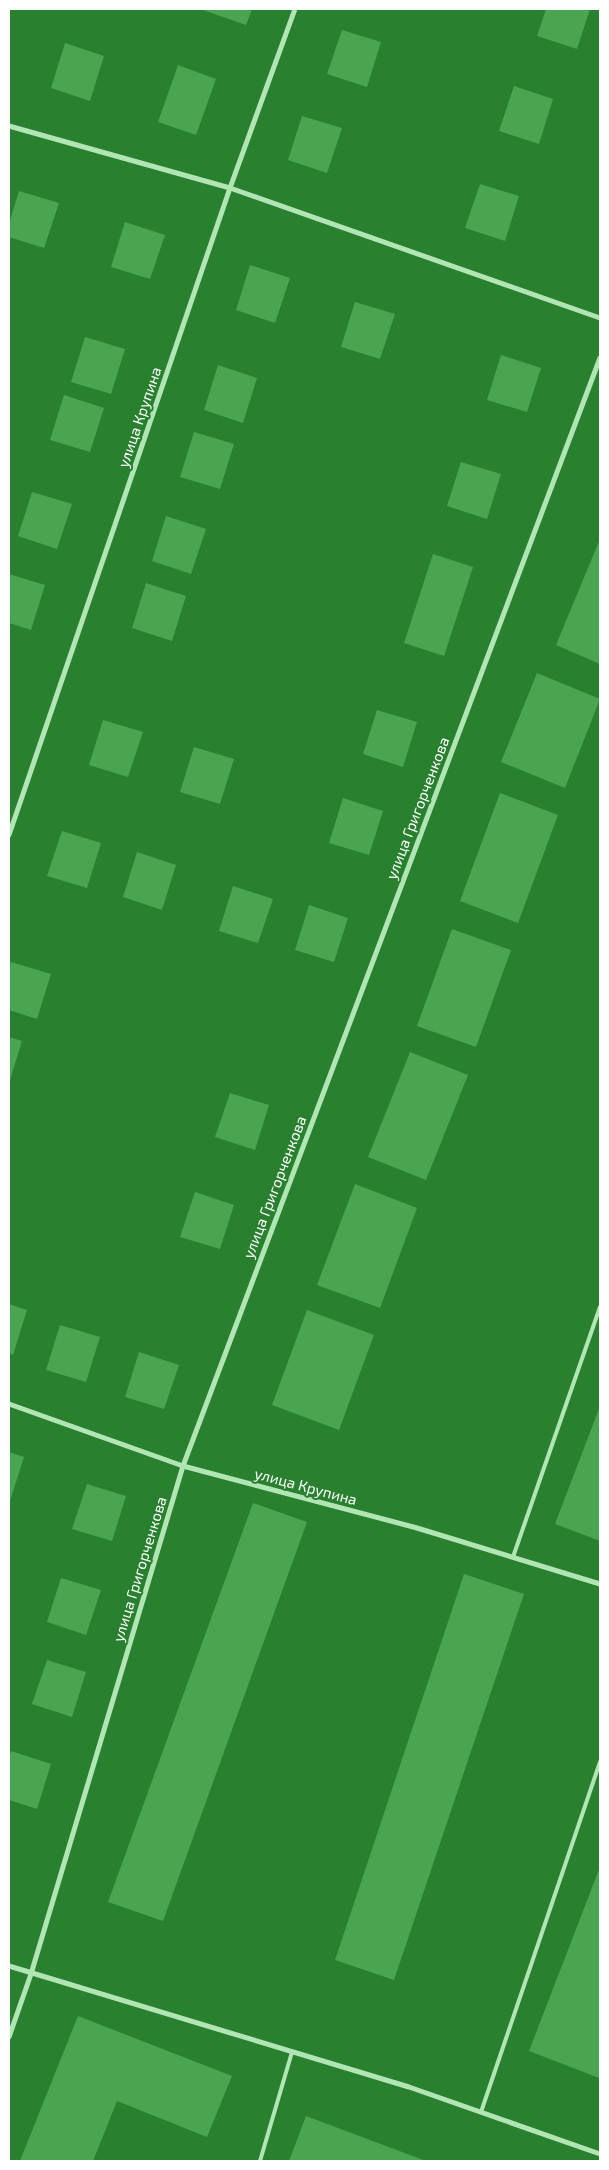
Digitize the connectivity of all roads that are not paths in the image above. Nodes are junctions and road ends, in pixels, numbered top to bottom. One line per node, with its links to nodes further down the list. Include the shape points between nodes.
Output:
1 (295, 9): 3 (street, улица Крупина)
2 (9, 126): 3 (street)
3 (230, 188): 4 (street); 6 (street, улица Крупина)
4 (600, 318)
5 (600, 358): 9 (street, улица Григорченкова)
6 (9, 835)
7 (600, 1307): 10 (lane)
8 (9, 1404): 9 (street, улица Крупина)
9 (183, 1466): 10 (street, улица Крупина); 14 (street, улица Григорченкова)
10 (513, 1557): 11 (street, улица Крупина)
11 (600, 1584)
12 (600, 1762): 17 (lane)
13 (9, 1966): 14 (street)
14 (31, 1974): 15 (street, улица Григорченкова); 16 (street)
15 (9, 2037)
16 (292, 2052): 17 (street); 19 (lane)
17 (481, 2112): 18 (street)
18 (600, 2154)
19 (260, 2161)

